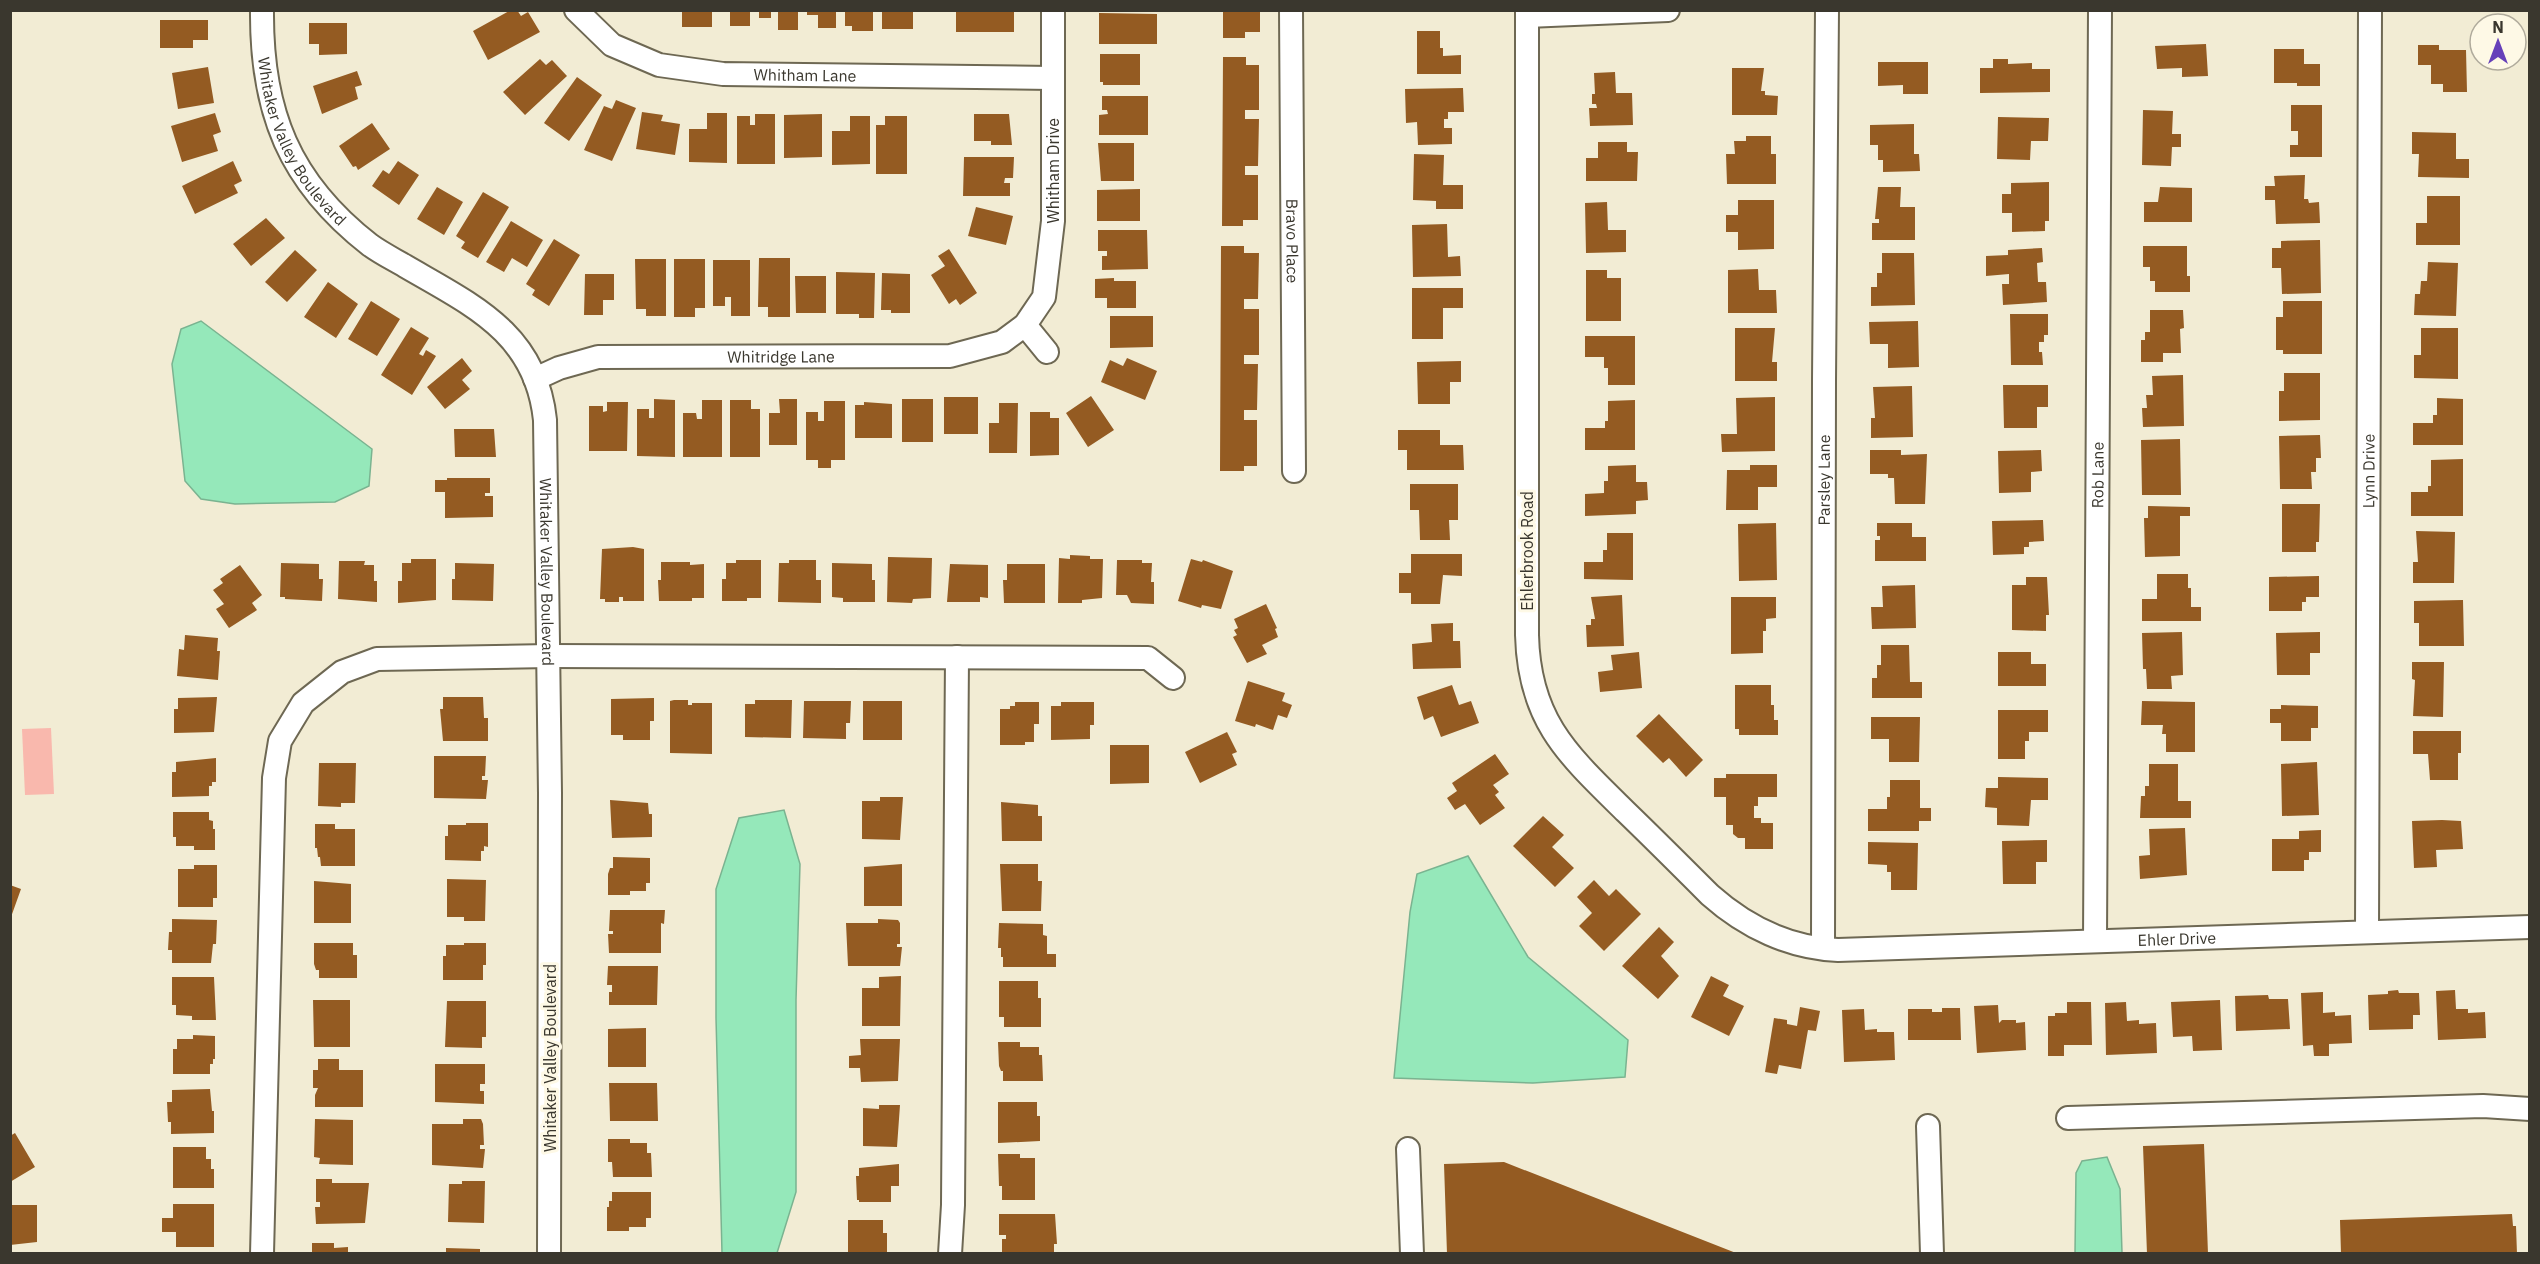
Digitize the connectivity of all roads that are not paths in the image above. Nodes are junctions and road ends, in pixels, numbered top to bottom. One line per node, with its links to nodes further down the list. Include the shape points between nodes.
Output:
1 (262, 10): 13 (street, Whitaker Valley Boulevard, via 265,79 274,114 294,159 313,188 336,215 370,244 493,320 518,346)
2 (1053, 10): 10 (street, Whitham Drive)
3 (1291, 10): 14 (street, Bravo Place)
4 (1668, 10): 9 (street)
5 (1827, 10): 21 (street, Parsley Lane)
6 (2100, 10): 20 (street, Rob Lane)
7 (2370, 10): 19 (street, Lynn Drive)
8 (576, 11): 10 (street, Whitham Lane, via 612,45 658,65 723,74)
9 (1527, 13): 21 (street, Ehlerbrook Road, via 1527,635 1536,692 1555,735 1571,758 1719,903 1768,934)
10 (1052, 78): 11 (street, Whitham Drive, via 1050,252 1044,297)
11 (1025, 325): 12 (street); 13 (street, Whitridge Lane, via 1002,342 950,356 598,357)
12 (1047, 352)
13 (535, 379): 15 (street, Whitaker Valley Boulevard, via 544,420)
14 (1294, 471)
15 (549, 657): 16 (street); 26 (street, via 378,658 342,672 303,703 280,741 273,778); 27 (street, Whitaker Valley Boulevard)
16 (957, 657): 17 (street, via 1148,658); 28 (street)
17 (1173, 678)
18 (2529, 927): 19 (street, Ehler Drive)
19 (2367, 931): 20 (street, Ehler Drive)
20 (2095, 940): 21 (street, Ehler Drive)
21 (1823, 948)
22 (2529, 1109): 23 (street, via 2483,1106)
23 (2068, 1118)
24 (1928, 1126): 30 (street)
25 (1408, 1149): 29 (street)
26 (262, 1254)
27 (549, 1254)
28 (950, 1254)
29 (1412, 1254)
30 (1932, 1254)

